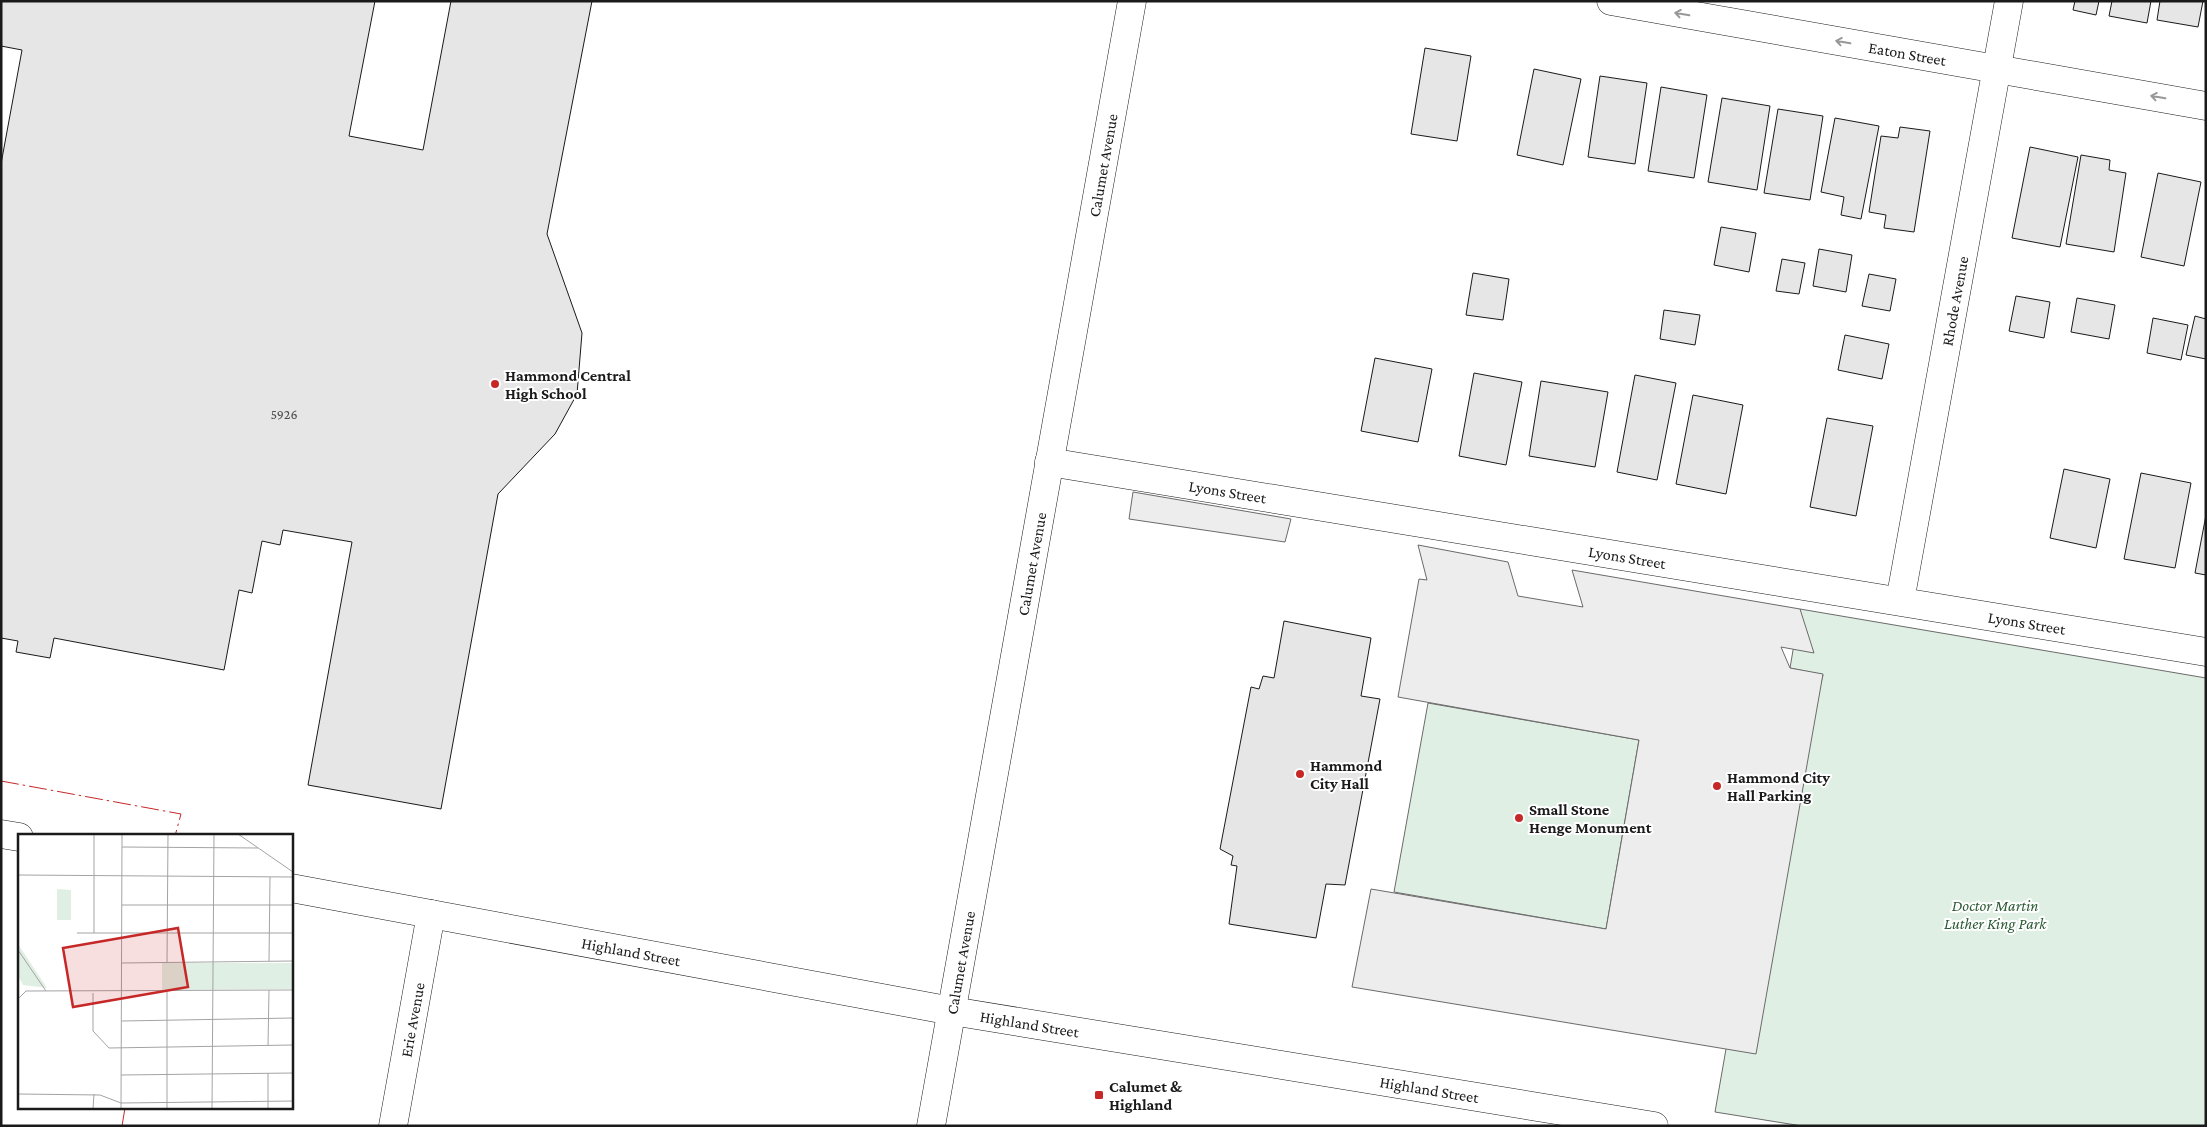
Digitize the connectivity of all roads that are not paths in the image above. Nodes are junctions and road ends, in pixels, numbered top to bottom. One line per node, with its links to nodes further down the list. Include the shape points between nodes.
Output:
1 (1132, 1): 6 (street, Calumet Avenue)
2 (1611, 1): 4 (street, Eaton Street, one-way to 2)
3 (2009, 1): 4 (street, Rhode Avenue)
4 (1997, 69): 5 (street, Eaton Street, one-way to 4); 7 (street, Rhode Avenue)
5 (2206, 106)
6 (1049, 462): 7 (street, Lyons Street); 13 (street, Calumet Avenue)
7 (1900, 601): 8 (street, Lyons Street)
8 (2206, 652)
9 (1, 834): 10 (street)
10 (18, 837)
11 (292, 888): 12 (street, Highland Street)
12 (431, 914): 13 (street, Highland Street); 14 (street, Erie Avenue)
13 (952, 1011): 15 (street, Calumet Avenue); 16 (street, Highland Street)
14 (393, 1126)
15 (931, 1126)
16 (1654, 1126)

